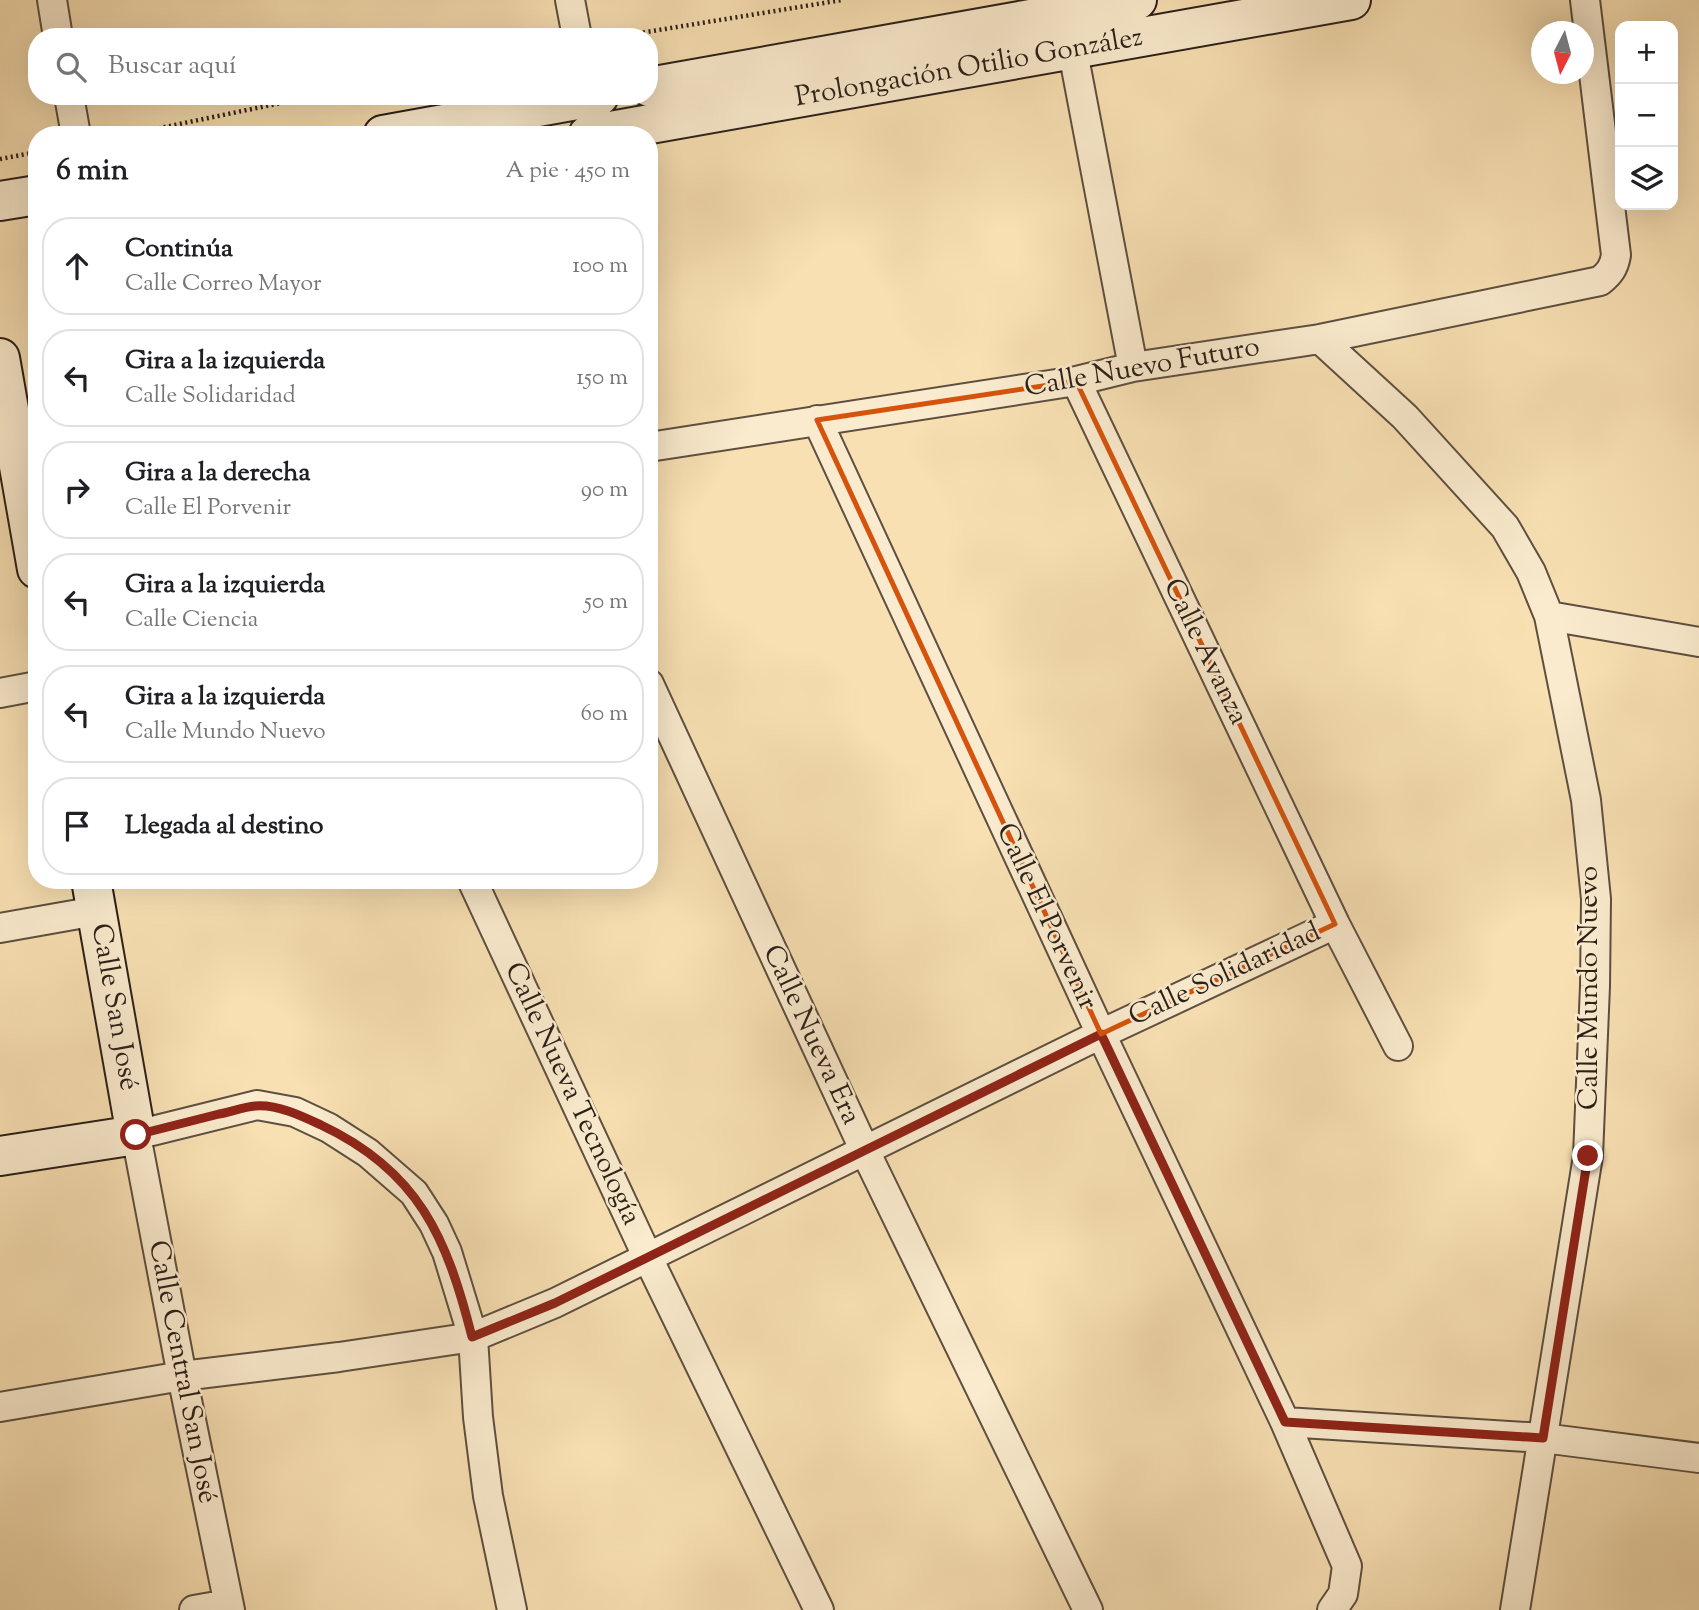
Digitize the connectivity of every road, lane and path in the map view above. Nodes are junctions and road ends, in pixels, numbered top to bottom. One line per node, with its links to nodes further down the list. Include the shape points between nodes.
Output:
1 (52, 0): 8 (street)
2 (570, 0): 9 (street)
3 (842, 0): 10 (path)
4 (1137, 0): 7 (main road, Prolongación Otilio González)
5 (1351, 0): 11 (main road, Prolongación Otilio González)
6 (1585, 0): 25 (street, Calle Nuevo Futuro, via 1616,255 1610,273 1600,281)
7 (1066, 6): 11 (street); 12 (main road, Prolongación Otilio González)
8 (57, 28)
9 (575, 28)
10 (658, 30)
11 (1072, 50): 15 (main road, Prolongación Otilio González); 27 (street)
12 (658, 85)
13 (71, 105): 16 (street)
14 (271, 105): 17 (path)
15 (592, 116): 18 (main road, Prolongación Otilio González)
16 (74, 126)
17 (170, 126)
18 (482, 126)
19 (28, 154): 20 (path)
20 (0, 159)
21 (28, 196): 22 (main road)
22 (0, 201)
23 (28, 223): 24 (main road)
24 (0, 228)
25 (1320, 338): 27 (street, Calle Nuevo Futuro); 33 (street, Calle Mundo Nuevo, via 1405,416 1506,527)
26 (0, 358): 31 (main road)
27 (1133, 367): 28 (street, Calle Nuevo Futuro)
28 (1076, 381): 29 (street, Calle Nuevo Futuro); 40 (street, Calle Avanza)
29 (817, 420): 30 (street, Calle Nuevo Futuro); 42 (street, Calle El Porvenir)
30 (658, 441)
31 (7, 446): 32 (main road)
32 (28, 532)
33 (1549, 616): 34 (street); 52 (street, Calle Mundo Nuevo, via 1586,800 1596,924 1588,1156)
34 (1699, 642)
35 (28, 687): 36 (street)
36 (0, 692)
37 (658, 703): 45 (street, Calle Nueva Era)
38 (476, 889): 47 (street, Calle Nueva Tecnología)
39 (94, 895): 41 (street); 44 (main road, Calle San José)
40 (1335, 924): 42 (street, Calle Solidaridad); 43 (street, Calle Avanza)
41 (0, 928)
42 (1101, 1034): 45 (street, Calle Solidaridad); 51 (street, Calle El Porvenir)
43 (1398, 1046)
44 (136, 1135): 46 (main road); 48 (street, via 257,1105 295,1112 329,1128 368,1153 414,1193 447,1252); 49 (street, Calle Central San José)
45 (865, 1151): 47 (street, Calle Solidaridad); 58 (street, Calle Nueva Era)
46 (0, 1156)
47 (648, 1258): 48 (street, Calle Solidaridad); 57 (street, Calle Nueva Tecnología)
48 (472, 1337): 49 (street, Calle Solidaridad); 56 (street, via 488,1496)
49 (182, 1376): 50 (street, Calle Solidaridad); 54 (street, Calle Central San José)
50 (0, 1407)
51 (1285, 1422): 52 (street); 59 (street, Calle El Porvenir, via 1347,1566 1343,1594)
52 (1543, 1438): 53 (street); 60 (street, Calle Mundo Nuevo)
53 (1699, 1458)
54 (229, 1607): 55 (street)
55 (194, 1610)
56 (512, 1610)
57 (819, 1610)
58 (1088, 1610)
59 (1332, 1610)
60 (1515, 1610)

